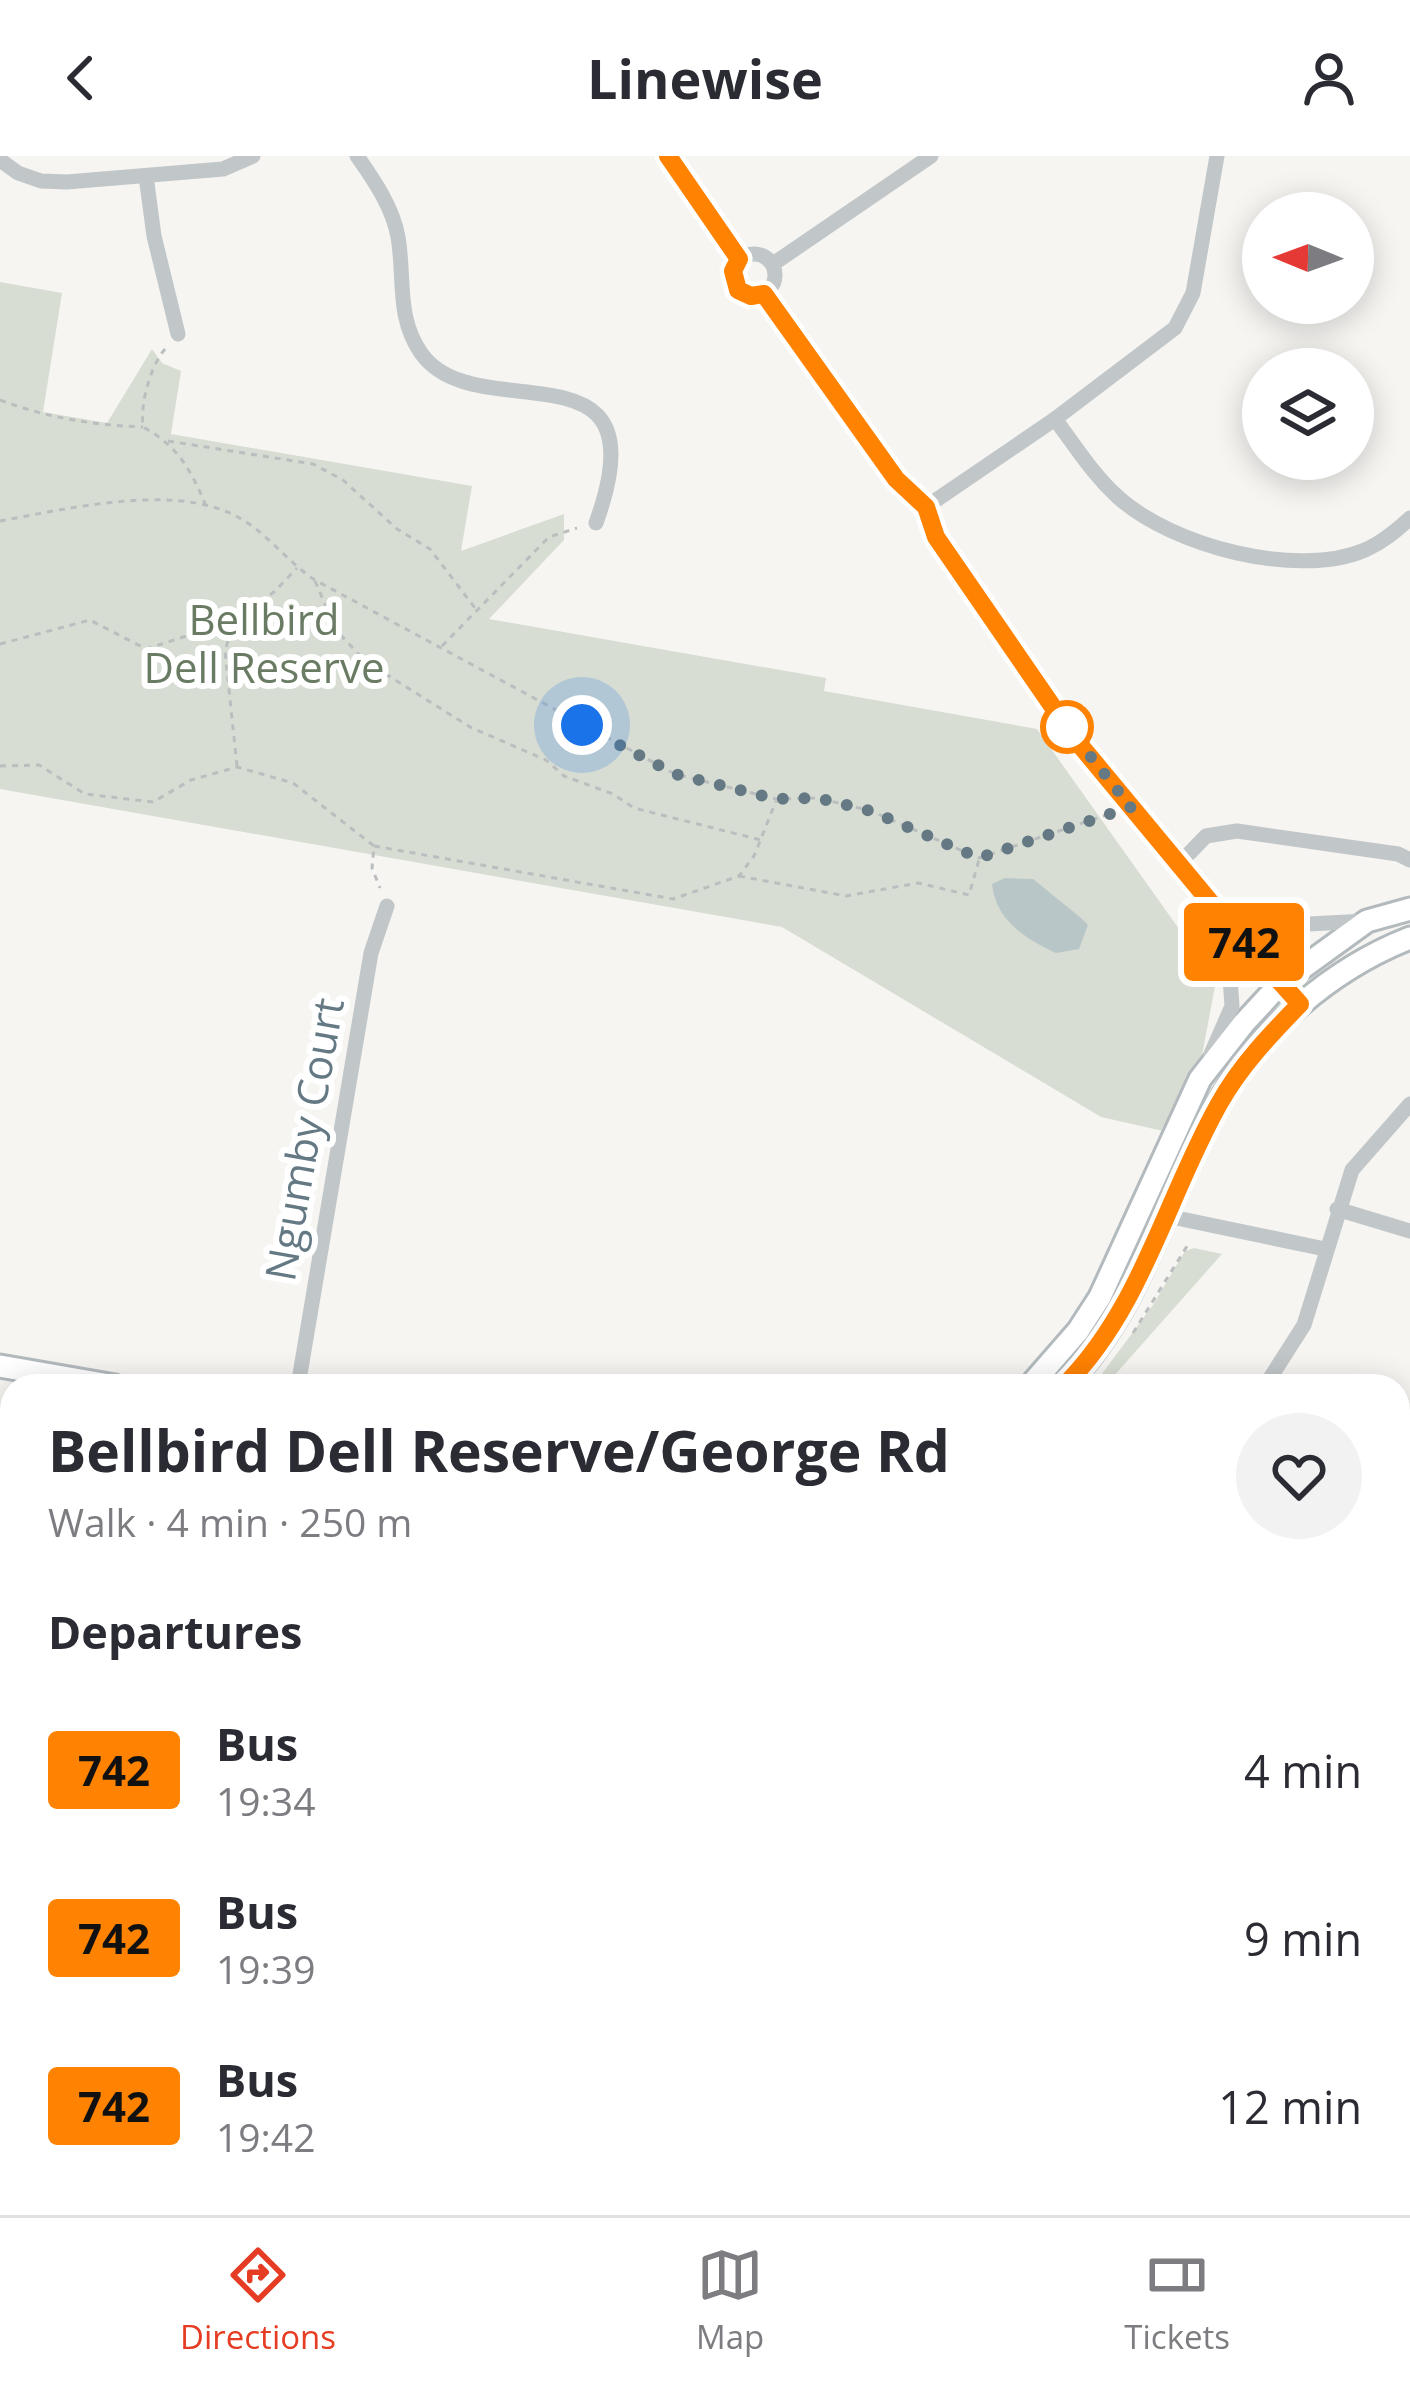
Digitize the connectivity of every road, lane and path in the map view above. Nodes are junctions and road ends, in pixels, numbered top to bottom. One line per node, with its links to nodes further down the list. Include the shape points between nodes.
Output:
1 (253, 156): 7 (street)
2 (357, 156): 21 (street, via 393,218 403,311 424,357 466,383 562,396 602,425 611,454)
3 (668, 156): 9 (street)
4 (931, 156): 10 (street)
5 (1217, 156): 14 (street, via 1193,292 1175,328)
6 (0, 160): 8 (street, via 40,181)
7 (232, 161): 8 (street)
8 (146, 176): 12 (street)
9 (739, 259): 10 (street, via 759,253); 11 (street, via 738,290)
10 (773, 264): 11 (street, via 775,279)
11 (764, 294): 18 (street, via 896,479)
12 (178, 334): 15 (path, via 155,361)
13 (0, 400): 15 (path, via 54,418)
14 (1055, 419): 18 (street); 19 (street, via 1120,500 1213,547 1287,560 1341,557)
15 (143, 427): 16 (path)
16 (168, 440): 17 (path); 24 (path, via 313,464 343,480 430,549)
17 (206, 507): 20 (path, via 141,500); 22 (path, via 276,543)
18 (926, 507): 31 (street, via 936,537)
19 (1410, 518)
20 (0, 521)
21 (596, 523): 24 (path, via 549,537)
22 (296, 568): 23 (path); 25 (path)
23 (315, 580): 27 (path); 32 (path, via 336,630 365,661 470,727 634,808)
24 (475, 608): 27 (path)
25 (233, 621): 26 (path, via 146,649 90,620); 29 (path, via 225,652)
26 (0, 644)
27 (441, 648): 30 (path, via 675,774)
28 (0, 766): 29 (path, via 39,765 85,794 152,802)
29 (237, 767): 33 (path, via 293,783)
30 (776, 799): 32 (path); 34 (path, via 818,798 871,811)
31 (1131, 807): 34 (path); 36 (street)
32 (761, 840): 37 (path)
33 (374, 846): 37 (path, via 673,899); 38 (path, via 372,868)
34 (979, 858): 37 (path, via 969,895 918,884 846,896)
35 (1410, 860): 36 (street, via 1237,831 1206,836)
36 (1178, 865): 40 (street)
37 (739, 876)
38 (387, 906): 54 (street, Ngumby Court, via 371,953)
39 (1410, 909): 41 (street)
40 (1226, 921): 41 (street); 43 (street); 45 (street, via 1232,1006)
41 (1367, 921): 43 (street)
42 (1410, 938): 44 (street)
43 (1280, 983): 44 (street); 45 (street)
44 (1300, 1004): 49 (street, via 1219,1103)
45 (1200, 1079): 47 (street)
46 (1410, 1104): 48 (street, via 1352,1170)
47 (1145, 1203): 49 (street); 55 (street, via 1100,1297)
48 (1337, 1209): 50 (street); 51 (street)
49 (1167, 1216): 51 (street); 56 (street, via 1117,1320)
50 (1410, 1231)
51 (1325, 1250): 57 (street, via 1304,1325)
52 (0, 1366): 53 (street)
53 (46, 1374)
54 (300, 1374)
55 (1040, 1374)
56 (1074, 1374)
57 (1273, 1374)

